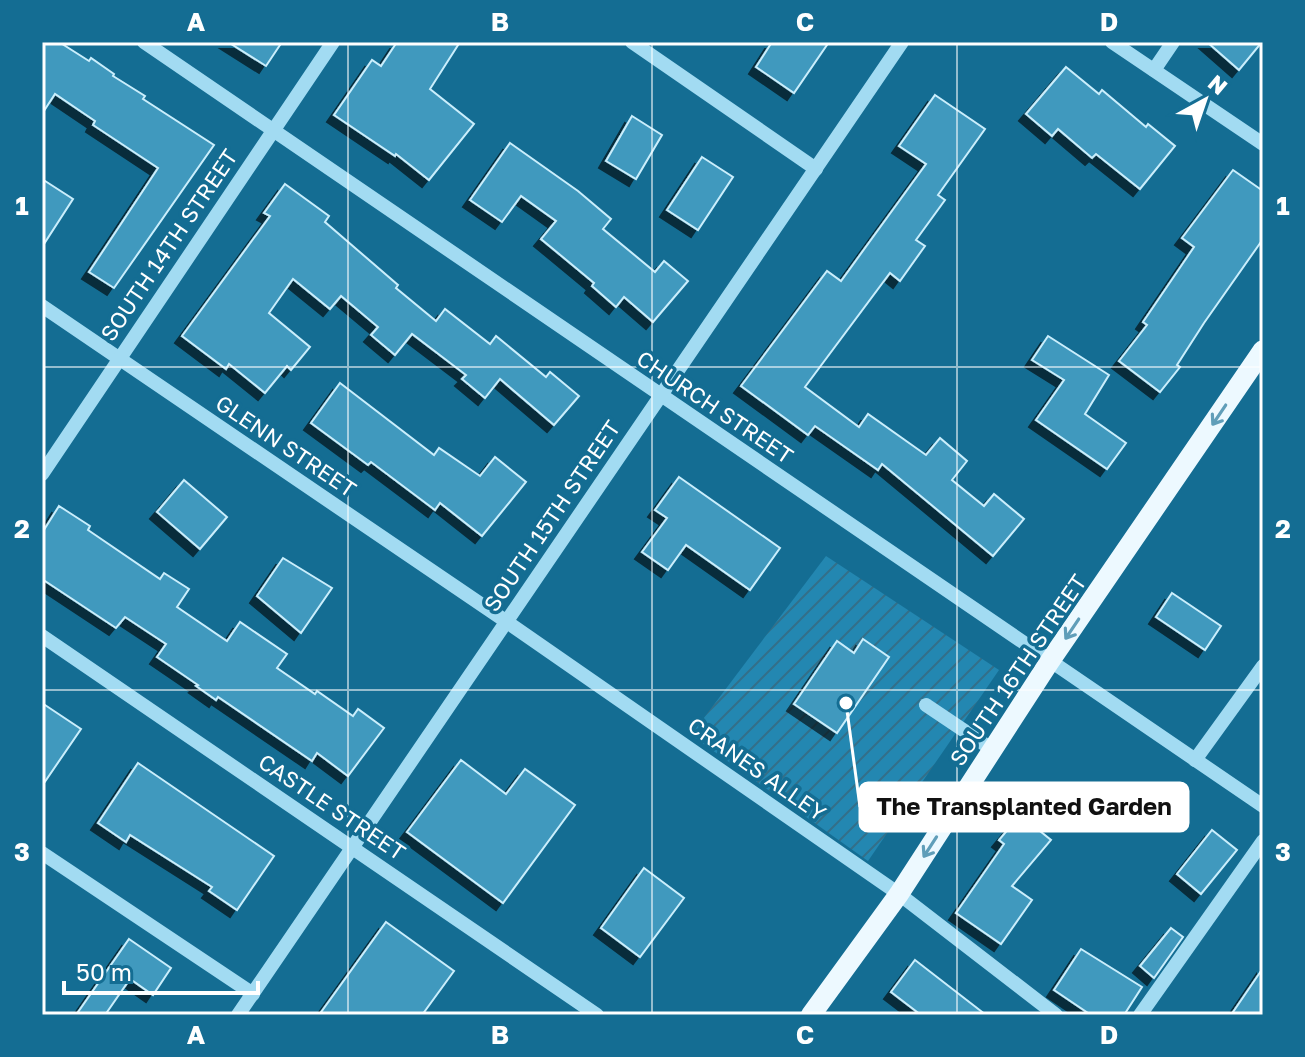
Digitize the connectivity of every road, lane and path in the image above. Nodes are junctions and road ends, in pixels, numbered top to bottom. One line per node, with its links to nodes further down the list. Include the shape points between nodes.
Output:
1 (144, 42): 8 (street, CHURCH STREET)
2 (333, 42): 8 (street, SOUTH 14TH STREET)
3 (632, 42): 10 (street)
4 (902, 42): 10 (street, SOUTH 15TH STREET)
5 (1112, 42): 7 (street)
6 (1173, 42): 7 (street)
7 (1154, 70): 9 (street)
8 (273, 130): 13 (street, SOUTH 14TH STREET); 14 (street, CHURCH STREET)
9 (1263, 144)
10 (816, 169): 14 (street, SOUTH 15TH STREET)
11 (42, 306): 13 (street, GLENN STREET)
12 (1263, 350): 18 (main road, SOUTH 16TH STREET, one-way to 18)
13 (118, 359): 15 (street, SOUTH 14TH STREET); 16 (street, GLENN STREET)
14 (661, 397): 16 (street, SOUTH 15TH STREET); 18 (street, CHURCH STREET)
15 (42, 474)
16 (507, 622): 25 (street, SOUTH 15TH STREET); 27 (street, CRANES ALLEY)
17 (42, 636): 25 (street, CASTLE STREET)
18 (1050, 661): 21 (main road, SOUTH 16TH STREET); 22 (street, CHURCH STREET)
19 (1263, 666): 22 (street)
20 (926, 705): 21 (street)
21 (993, 750): 27 (main road, SOUTH 16TH STREET, one-way to 27)
22 (1195, 760): 23 (street, CHURCH STREET)
23 (1263, 806)
24 (1263, 841): 33 (street)
25 (351, 847): 28 (street, SOUTH 15TH STREET); 30 (street, CASTLE STREET)
26 (42, 853): 28 (street)
27 (899, 894): 31 (main road, SOUTH 16TH STREET); 32 (street, CRANES ALLEY)
28 (253, 994): 29 (street, SOUTH 15TH STREET)
29 (238, 1015)
30 (597, 1015)
31 (811, 1015)
32 (1056, 1015)
33 (1140, 1015)

